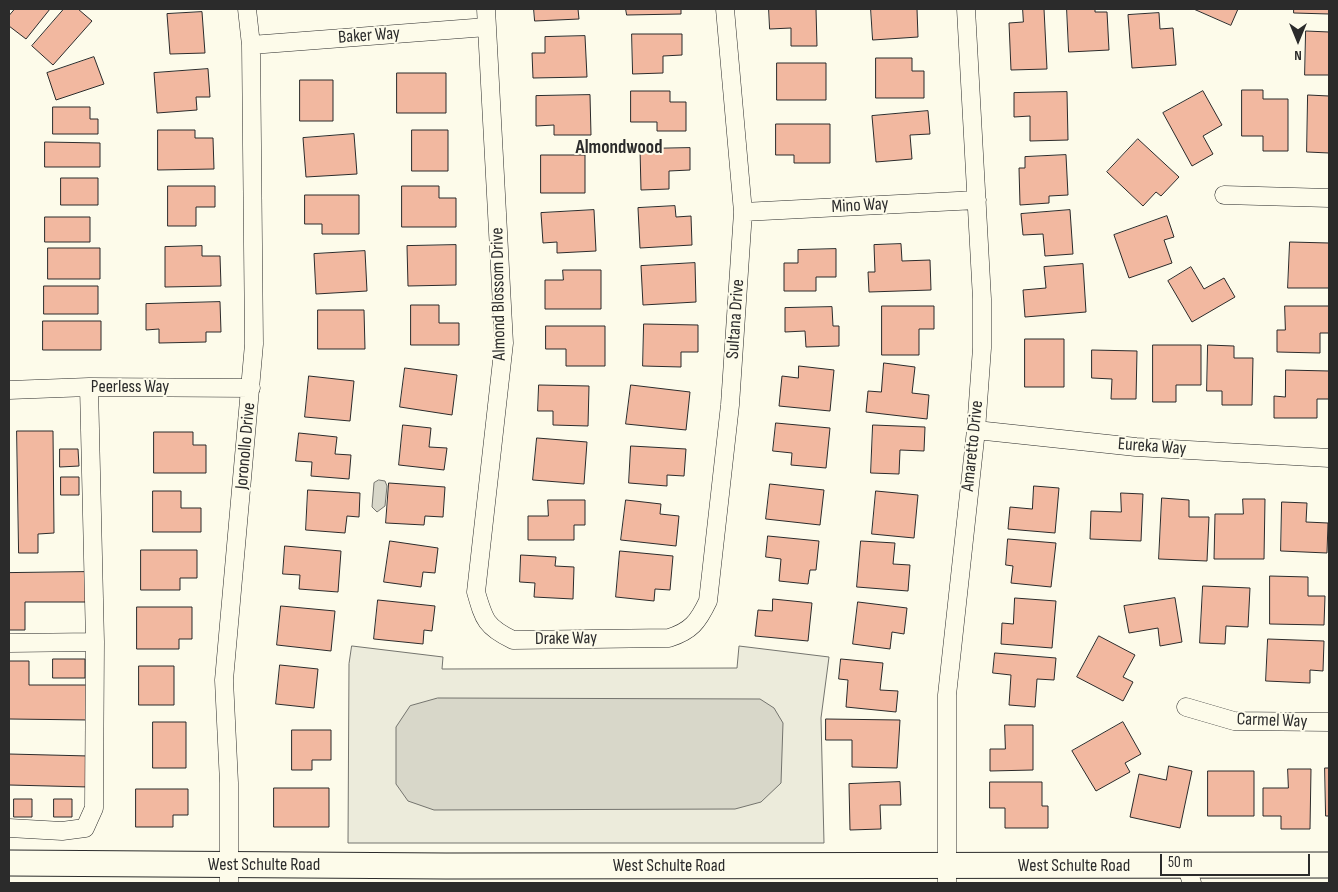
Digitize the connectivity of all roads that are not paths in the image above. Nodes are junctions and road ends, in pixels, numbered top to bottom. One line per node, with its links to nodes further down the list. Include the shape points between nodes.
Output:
1 (247, 9): 6 (street, Joronollo Drive)
2 (486, 9): 5 (street, Almond Blossom Drive)
3 (725, 9): 10 (street, Sultana Drive)
4 (966, 9): 9 (street, Amaretto Drive)
5 (487, 27): 6 (street, Baker Way); 16 (street, Almond Blossom Drive, via 504,343)
6 (251, 45): 12 (street, Joronollo Drive, via 254,344)
7 (1224, 195): 8 (street)
8 (1329, 198)
9 (977, 200): 10 (street, Mino Way); 14 (street, Amaretto Drive, via 982,348)
10 (744, 212): 17 (street, Sultana Drive, via 730,405 708,601)
11 (89, 387): 12 (street, Peerless Way); 13 (street, Peerless Way); 18 (street)
12 (251, 388): 25 (street, Joronollo Drive, via 224,680)
13 (9, 390)
14 (976, 430): 15 (street, Eureka Way, via 1136,447); 26 (street, Amaretto Drive, via 947,695)
15 (1329, 458)
16 (478, 578): 17 (street, Drake Way, via 476,592 482,616 495,631 513,640 669,638)
17 (694, 626)
18 (95, 642): 19 (street); 22 (street, via 94,808 86,828 62,831)
19 (9, 643)
20 (1186, 707): 21 (street, Carmel Way, via 1234,721)
21 (1329, 722)
22 (9, 828)
23 (9, 863): 25 (main road, West Schulte Road)
24 (1329, 866): 27 (main road, West Schulte Road)
25 (229, 874): 26 (main road, West Schulte Road)
26 (947, 875): 27 (main road, West Schulte Road)
27 (1186, 877)

